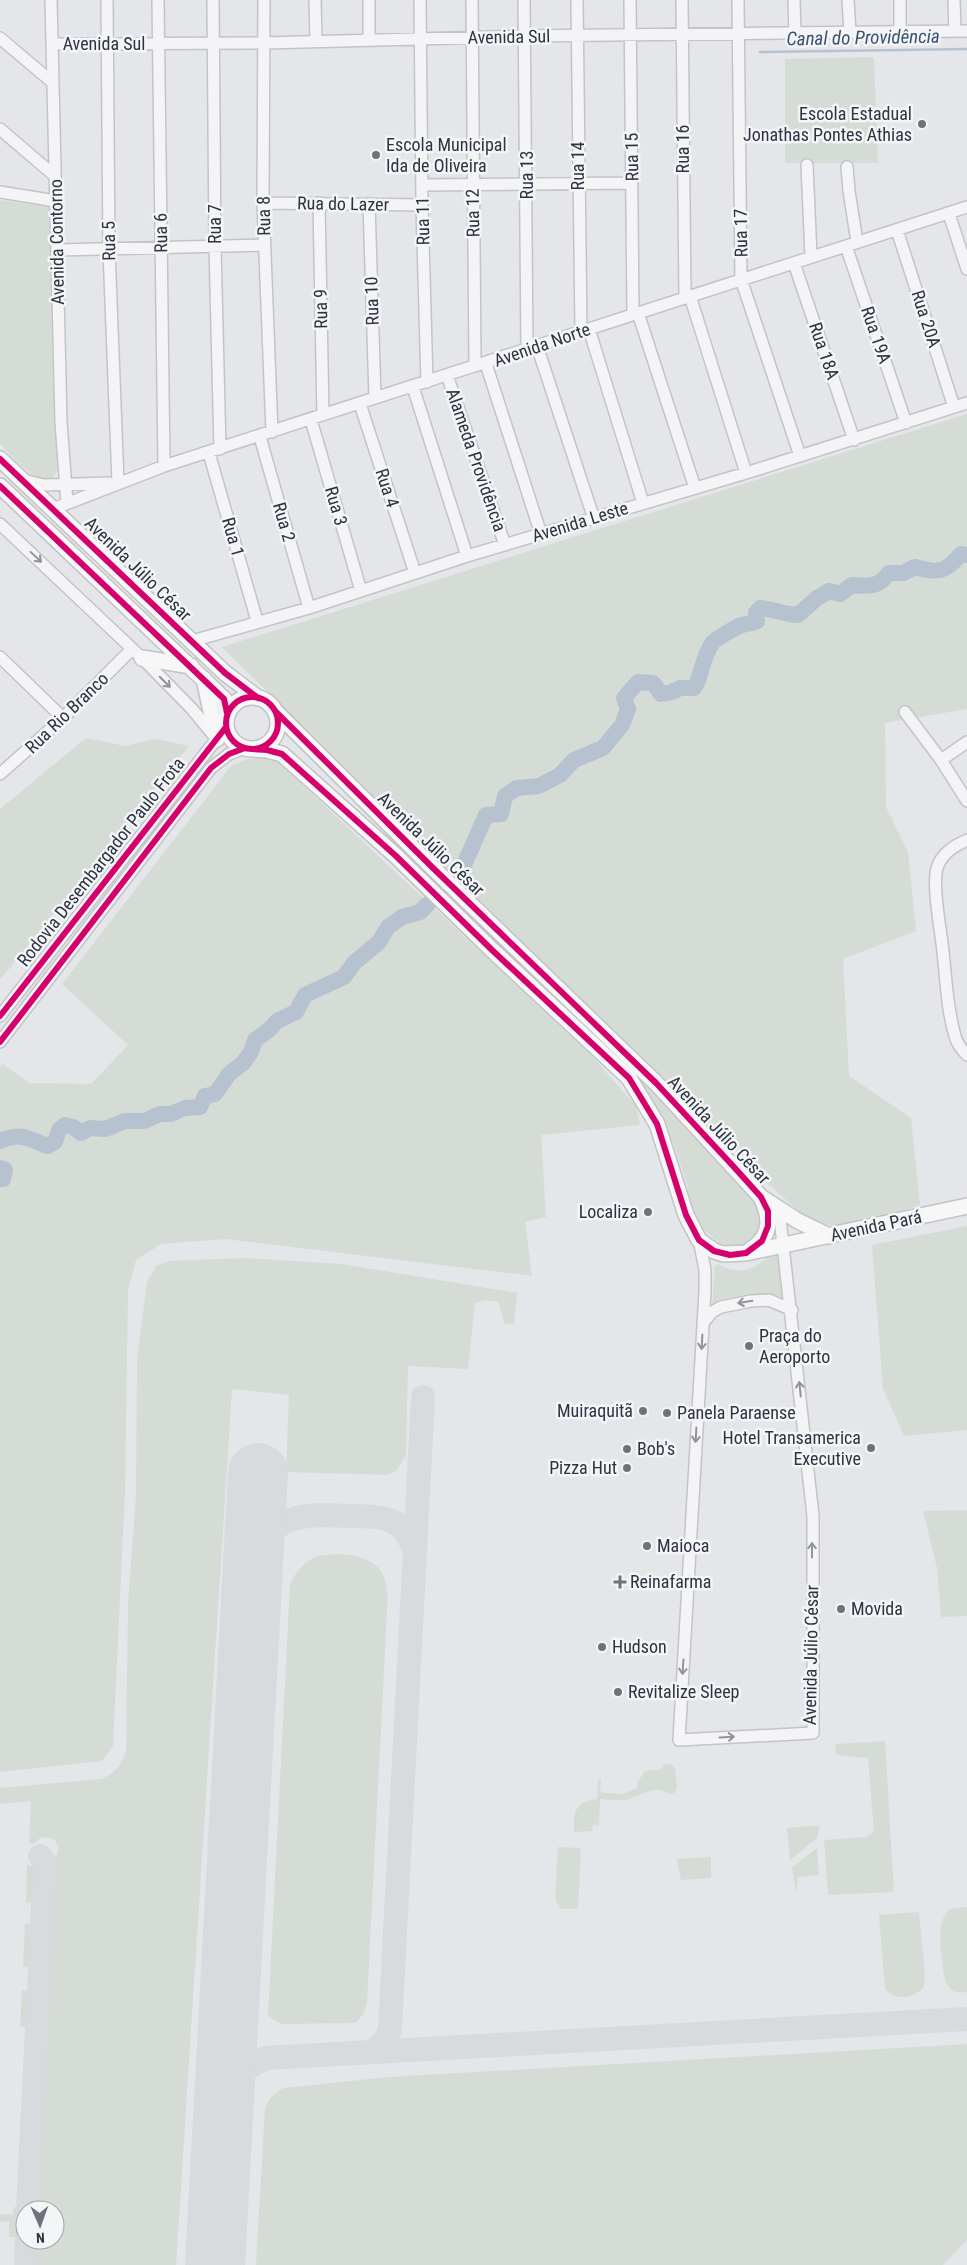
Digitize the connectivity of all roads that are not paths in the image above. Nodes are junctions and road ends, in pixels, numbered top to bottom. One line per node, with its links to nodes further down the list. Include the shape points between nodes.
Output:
1 (51, 0): 35 (street, Avenida Contorno)
2 (107, 0): 36 (street, Rua 5)
3 (158, 0): 37 (street, Rua 6)
4 (213, 0): 38 (street, Rua 7)
5 (264, 0): 34 (street, Rua 8)
6 (315, 0): 33 (street)
7 (369, 0): 32 (street)
8 (420, 0): 31 (street, Rua 11)
9 (472, 0): 29 (street, Rua 12)
10 (524, 0): 26 (street, Rua 13)
11 (577, 0): 27 (street, Rua 14)
12 (630, 0): 28 (street, Rua 15)
13 (682, 0): 25 (street, Rua 16)
14 (738, 0): 23 (street, Rua 17)
15 (794, 0): 24 (street)
16 (848, 0): 22 (street)
17 (900, 0): 21 (street)
18 (954, 0): 19 (street)
19 (955, 31): 20 (street, Avenida Sul); 21 (street, Avenida Sul)
20 (967, 31)
21 (900, 32): 22 (street, Avenida Sul)
22 (850, 33): 24 (street, Avenida Sul)
23 (739, 34): 24 (street, Avenida Sul); 25 (street, Avenida Sul); 68 (street, Rua 17)
24 (795, 34)
25 (683, 35): 28 (street, Avenida Sul); 69 (street, Rua 16)
26 (525, 36): 27 (street, Avenida Sul); 29 (street, Avenida Sul); 47 (street, Rua 13)
27 (578, 36): 28 (street, Avenida Sul); 45 (street, Rua 14)
28 (631, 36): 44 (street, Rua 15)
29 (473, 37): 31 (street, Avenida Sul); 46 (street, Rua 12)
30 (0, 38): 39 (street)
31 (420, 38): 32 (street, Avenida Sul); 48 (street, Rua 11)
32 (370, 40): 33 (street, Avenida Sul)
33 (316, 41): 34 (street, Avenida Sul)
34 (265, 43): 38 (street, Avenida Sul); 51 (street, Rua 8)
35 (52, 44): 36 (street, Avenida Sul); 39 (street, Avenida Contorno)
36 (108, 44): 37 (street, Avenida Sul); 64 (street, Rua 5)
37 (159, 44): 38 (street, Avenida Sul); 62 (street, Rua 6)
38 (214, 44): 61 (street, Rua 7)
39 (52, 82): 43 (street, Avenida Contorno)
40 (0, 129): 43 (street)
41 (807, 165): 65 (street)
42 (847, 167): 58 (street)
43 (55, 176): 50 (street, Avenida Contorno)
44 (632, 182): 45 (street); 70 (street, Rua 15)
45 (578, 183): 47 (street); 71 (street, Rua 14)
46 (472, 184): 47 (street); 48 (street); 73 (street, Rua 12)
47 (527, 184): 72 (street, Rua 13)
48 (422, 185): 54 (street, Rua 11)
49 (0, 192): 50 (street)
50 (56, 201): 63 (street, Avenida Contorno)
51 (263, 203): 52 (street, Rua do Lazer); 59 (street, Rua 8)
52 (319, 203): 53 (street, Rua do Lazer); 81 (street, Rua 9)
53 (369, 204): 54 (street, Rua do Lazer); 77 (street, Rua 10)
54 (422, 205): 75 (street, Rua 11)
55 (967, 207): 56 (street, Avenida Norte)
56 (949, 214): 57 (street, Avenida Norte); 67 (street)
57 (897, 230): 58 (street, Avenida Norte); 80 (street, Rua 20A)
58 (857, 242): 60 (street, Avenida Norte)
59 (264, 245): 61 (street); 84 (street, Rua 8)
60 (846, 246): 65 (street, Avenida Norte); 83 (street, Rua 19A)
61 (214, 247): 62 (street); 87 (street, Rua 7)
62 (161, 248): 64 (street); 91 (street, Rua 6)
63 (58, 250): 64 (street); 90 (street, Avenida Contorno)
64 (109, 250): 94 (street, Rua 5)
65 (811, 256): 66 (street, Avenida Norte)
66 (794, 263): 68 (street, Avenida Norte); 86 (street, Rua 18A)
67 (967, 269)
68 (741, 279): 69 (street, Avenida Norte); 88 (street, Rua 17)
69 (688, 297): 70 (street, Avenida Norte); 92 (street, Rua 16)
70 (635, 314): 71 (street, Avenida Norte); 98 (street, Rua 15)
71 (585, 330): 72 (street, Avenida Norte); 99 (street, Rua 14)
72 (532, 348): 73 (street, Avenida Norte); 101 (street, Rua 13)
73 (481, 365): 74 (street, Avenida Norte); 103 (street, Rua 12)
74 (447, 375): 75 (street, Avenida Norte); 104 (street, Alameda Providência)
75 (427, 382): 76 (street, Avenida Norte)
76 (413, 387): 77 (street, Avenida Norte); 105 (street)
77 (374, 398): 79 (street, Avenida Norte)
78 (967, 403): 80 (street, Avenida Leste)
79 (360, 404): 81 (street, Avenida Norte); 106 (street, Rua 4)
80 (954, 407): 83 (street, Avenida Leste)
81 (324, 415): 82 (street, Avenida Norte)
82 (311, 420): 84 (street, Avenida Norte); 107 (street, Rua 3)
83 (906, 424): 86 (street, Avenida Leste)
84 (272, 432): 85 (street, Avenida Norte)
85 (260, 437): 87 (street, Avenida Norte); 108 (street, Rua 2)
86 (854, 440): 88 (street, Avenida Leste)
87 (214, 451): 91 (street, Avenida Norte); 109 (street, Rua 1)
88 (800, 456): 92 (street, Avenida Leste)
89 (0, 459): 93 (main road, Avenida Júlio César)
90 (64, 459): 95 (street, via 73,472); 96 (street, Avenida Contorno)
91 (164, 466): 94 (street, Avenida Norte)
92 (746, 473): 98 (street, Avenida Leste)
93 (21, 480): 96 (street, via 44,485); 100 (main road, Avenida Júlio César)
94 (118, 482): 95 (street); 100 (street)
95 (88, 483): 96 (street)
96 (66, 484): 100 (street, Avenida Contorno)
97 (0, 486): 113 (main road, Avenida Júlio César)
98 (695, 488): 99 (street, Avenida Leste)
99 (642, 503): 101 (street, Avenida Leste)
100 (60, 506): 110 (main road, Avenida Júlio César)
101 (594, 519): 103 (street, Avenida Leste)
102 (0, 524): 111 (street, one-way to 111)
103 (541, 534): 104 (street, Avenida Leste)
104 (505, 545): 105 (street, Avenida Leste)
105 (467, 556): 106 (street, Avenida Leste)
106 (415, 573): 107 (street, Avenida Leste)
107 (361, 591): 108 (street, Avenida Leste)
108 (308, 608): 109 (street, Avenida Leste)
109 (257, 621): 110 (street, Avenida Leste)
110 (192, 641): 115 (main road, Avenida Júlio César, via 225,673)
111 (137, 654): 113 (main road); 118 (street, Rua Rio Branco); 119 (street, one-way to 119, via 192,709)
112 (0, 657): 118 (street)
113 (191, 666): 114 (main road, Avenida Júlio César)
114 (204, 679): 119 (main road); 119 (main road, Avenida Júlio César, via 224,699)
115 (258, 698): 116 (main road); 119 (main road, via 237,701)
116 (275, 711): 121 (main road, via 278,726 272,739); 129 (main road, Avenida Júlio César, via 656,1083)
117 (905, 712): 122 (street)
118 (63, 718): 123 (street, Rua Rio Branco)
119 (223, 726): 121 (main road, via 232,740); 126 (street, Rodovia Desembargador Paulo Frota)
120 (967, 742): 122 (street)
121 (249, 748): 127 (street, Rodovia Desembargador Paulo Frota, via 229,754 212,768); 133 (main road, Avenida Júlio César, via 282,754 396,856 629,1078 657,1124 688,1220)
122 (941, 760): 124 (street)
123 (0, 774)
124 (967, 801)
125 (967, 840): 128 (street, via 945,853 937,869 937,878 950,1015 957,1043)
126 (0, 1016)
127 (0, 1042)
128 (967, 1055)
129 (761, 1197): 131 (main road, Avenida Júlio César); 135 (main road, Avenida Júlio César, via 768,1211 766,1235)
130 (967, 1206): 132 (main road, Avenida Pará)
131 (780, 1209): 132 (main road, Avenida Júlio César); 134 (street, Avenida Júlio César)
132 (829, 1236): 134 (main road, Avenida Pará)
133 (699, 1240): 135 (main road, via 723,1254); 137 (street, Avenida Júlio César, via 705,1270)
134 (784, 1245): 135 (main road); 136 (street, Avenida Júlio César)
135 (746, 1253)
136 (792, 1310): 137 (street, one-way to 137, via 769,1300 751,1301 721,1307); 137 (street, Avenida Júlio César, one-way to 136, via 679,1740 813,1732 812,1516)
137 (703, 1323)

